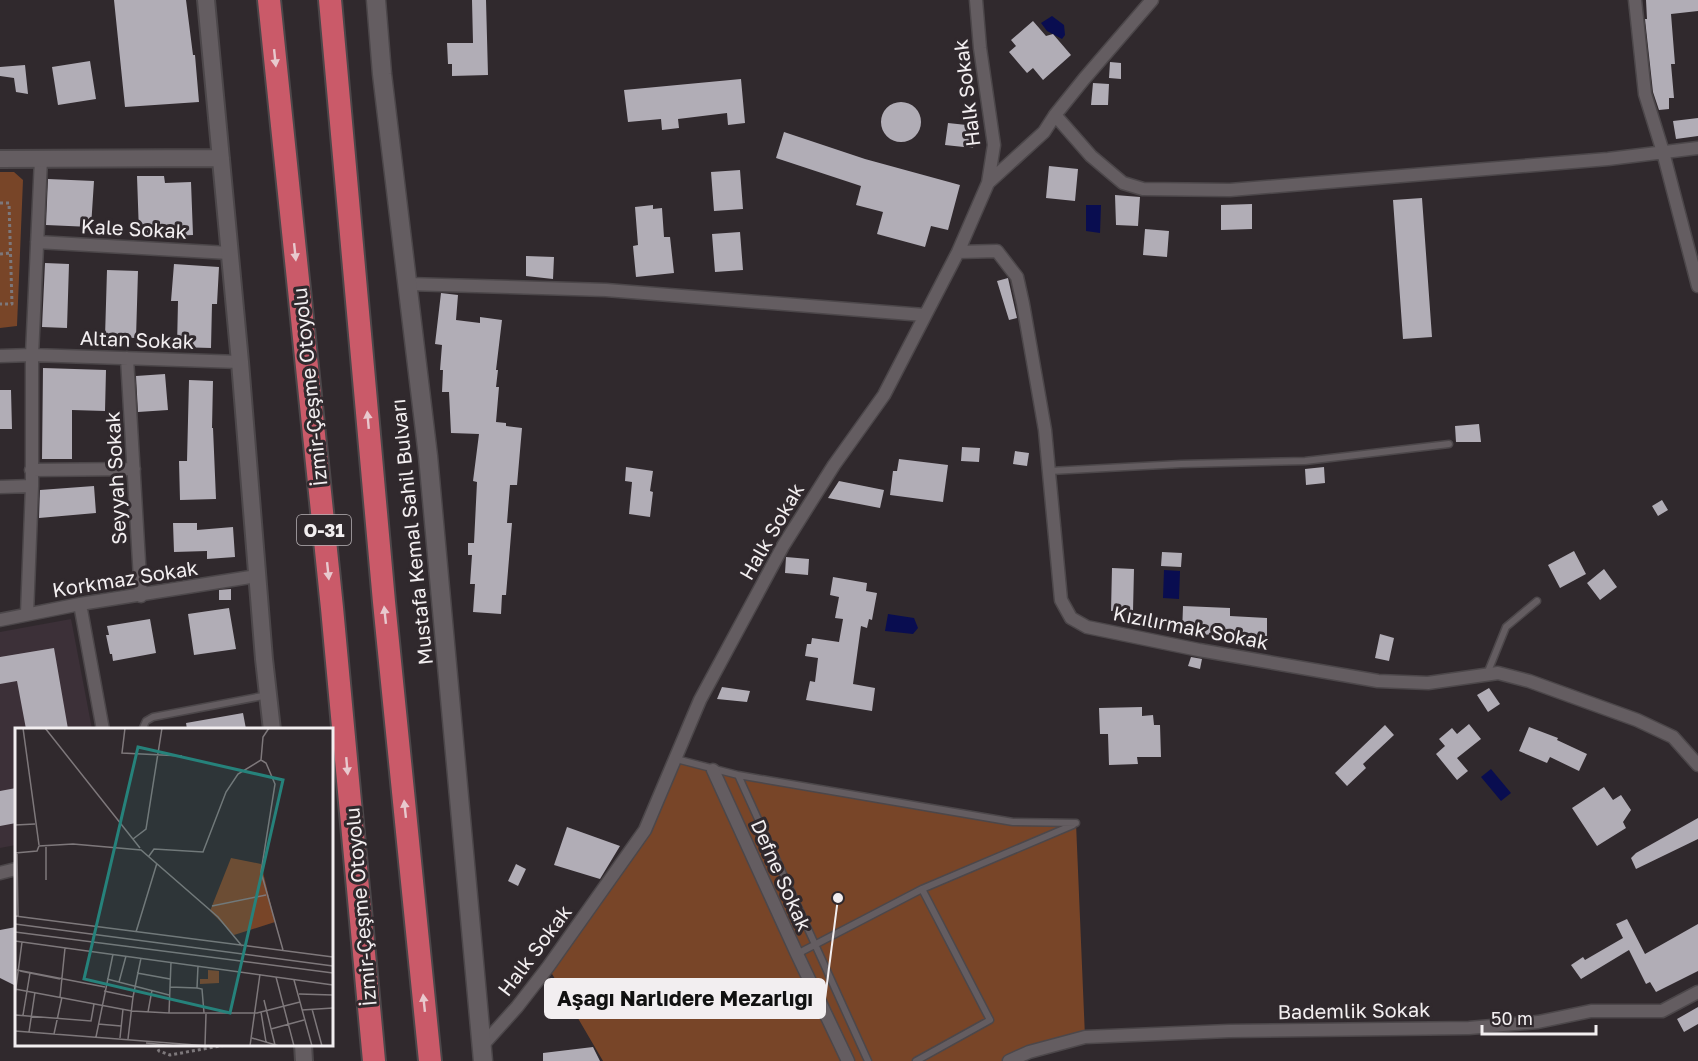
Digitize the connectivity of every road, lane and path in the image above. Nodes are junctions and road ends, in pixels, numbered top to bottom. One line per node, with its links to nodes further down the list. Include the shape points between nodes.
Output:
1 (206, 0): 11 (street)
2 (269, 0): 61 (highway, İzmir-Çeşme Otoyolu / O-31, one-way to 61)
3 (330, 0): 62 (highway, O-31, one-way to 3)
4 (376, 0): 21 (main road, Mustafa Kemal Sahil Bulvarı)
5 (976, 0): 14 (street, Halk Sokak, via 994,145)
6 (1152, 0): 8 (street)
7 (1635, 0): 10 (street, via 1645,94)
8 (1054, 115): 10 (street, via 1123,183 1143,189 1230,189); 14 (street, via 1044,132)
9 (1698, 148): 10 (street)
10 (1663, 152): 22 (street)
11 (221, 158): 13 (street); 19 (street)
12 (0, 159): 13 (street)
13 (41, 159): 16 (street)
14 (988, 183): 17 (street, Halk Sokak)
15 (0, 203): 18 (path, via 9,203)
16 (37, 242): 19 (street, Kale Sokak); 25 (street)
17 (958, 252): 24 (street, Halk Sokak); 32 (street, Kızılırmak Sokak, via 997,251 1017,277)
18 (10, 253): 20 (path); 23 (path, via 12,304)
19 (229, 253): 28 (street)
20 (0, 254)
21 (408, 284): 24 (street, via 606,290); 59 (main road, Mustafa Kemal Sahil Bulvarı, via 428,456)
22 (1698, 286)
23 (0, 304)
24 (924, 315): 46 (street, Halk Sokak, via 884,395 783,546 700,700)
25 (32, 355): 26 (street, Altan Sokak); 27 (street, Altan Sokak); 31 (street)
26 (0, 356)
27 (127, 358): 28 (street, Altan Sokak); 30 (street, Seyyah Sokak)
28 (240, 362): 35 (street)
29 (1449, 444): 32 (lane, via 1305,461)
30 (134, 469): 31 (street); 36 (street, Seyyah Sokak)
31 (32, 470): 33 (street)
32 (1050, 471): 41 (street, Kızılırmak Sokak, via 1061,600 1071,618 1087,627 1378,681 1428,683)
33 (32, 486): 34 (street); 39 (street)
34 (0, 487)
35 (257, 576): 36 (street, Korkmaz Sokak); 42 (street)
36 (141, 596): 38 (street, Korkmaz Sokak)
37 (1537, 601): 41 (lane, via 1506,627)
38 (80, 604): 39 (street, Korkmaz Sokak); 43 (street)
39 (27, 614): 40 (street, Korkmaz Sokak)
40 (0, 620)
41 (1487, 674): 47 (street, Kızılırmak Sokak, via 1529,681 1638,720 1673,737)
42 (269, 695): 44 (lane, via 153,717); 45 (street)
43 (104, 728)
44 (142, 728)
45 (273, 728)
46 (676, 759): 48 (lane); 59 (street, Halk Sokak, via 645,830)
47 (1698, 765)
48 (713, 770): 49 (lane); 54 (street, Defne Sokak)
49 (738, 775): 52 (lane, via 1014,822 1076,823); 53 (lane)
50 (15, 870): 51 (street)
51 (0, 873)
52 (922, 889): 53 (lane); 65 (lane, via 990,1020)
53 (815, 946): 54 (lane); 64 (lane)
54 (797, 954): 63 (street, Defne Sokak)
55 (1698, 992): 66 (street, Bademlik Sokak, via 1662,1011 1591,1011 1538,1022 1469,1029 1085,1037)
56 (156, 1046): 57 (path, via 159,1052 170,1056)
57 (221, 1046)
58 (303, 1046): 60 (street)
59 (482, 1054)
60 (304, 1061)
61 (375, 1061)
62 (430, 1061)
63 (848, 1061)
64 (868, 1061)
65 (916, 1061)
66 (1009, 1061)

